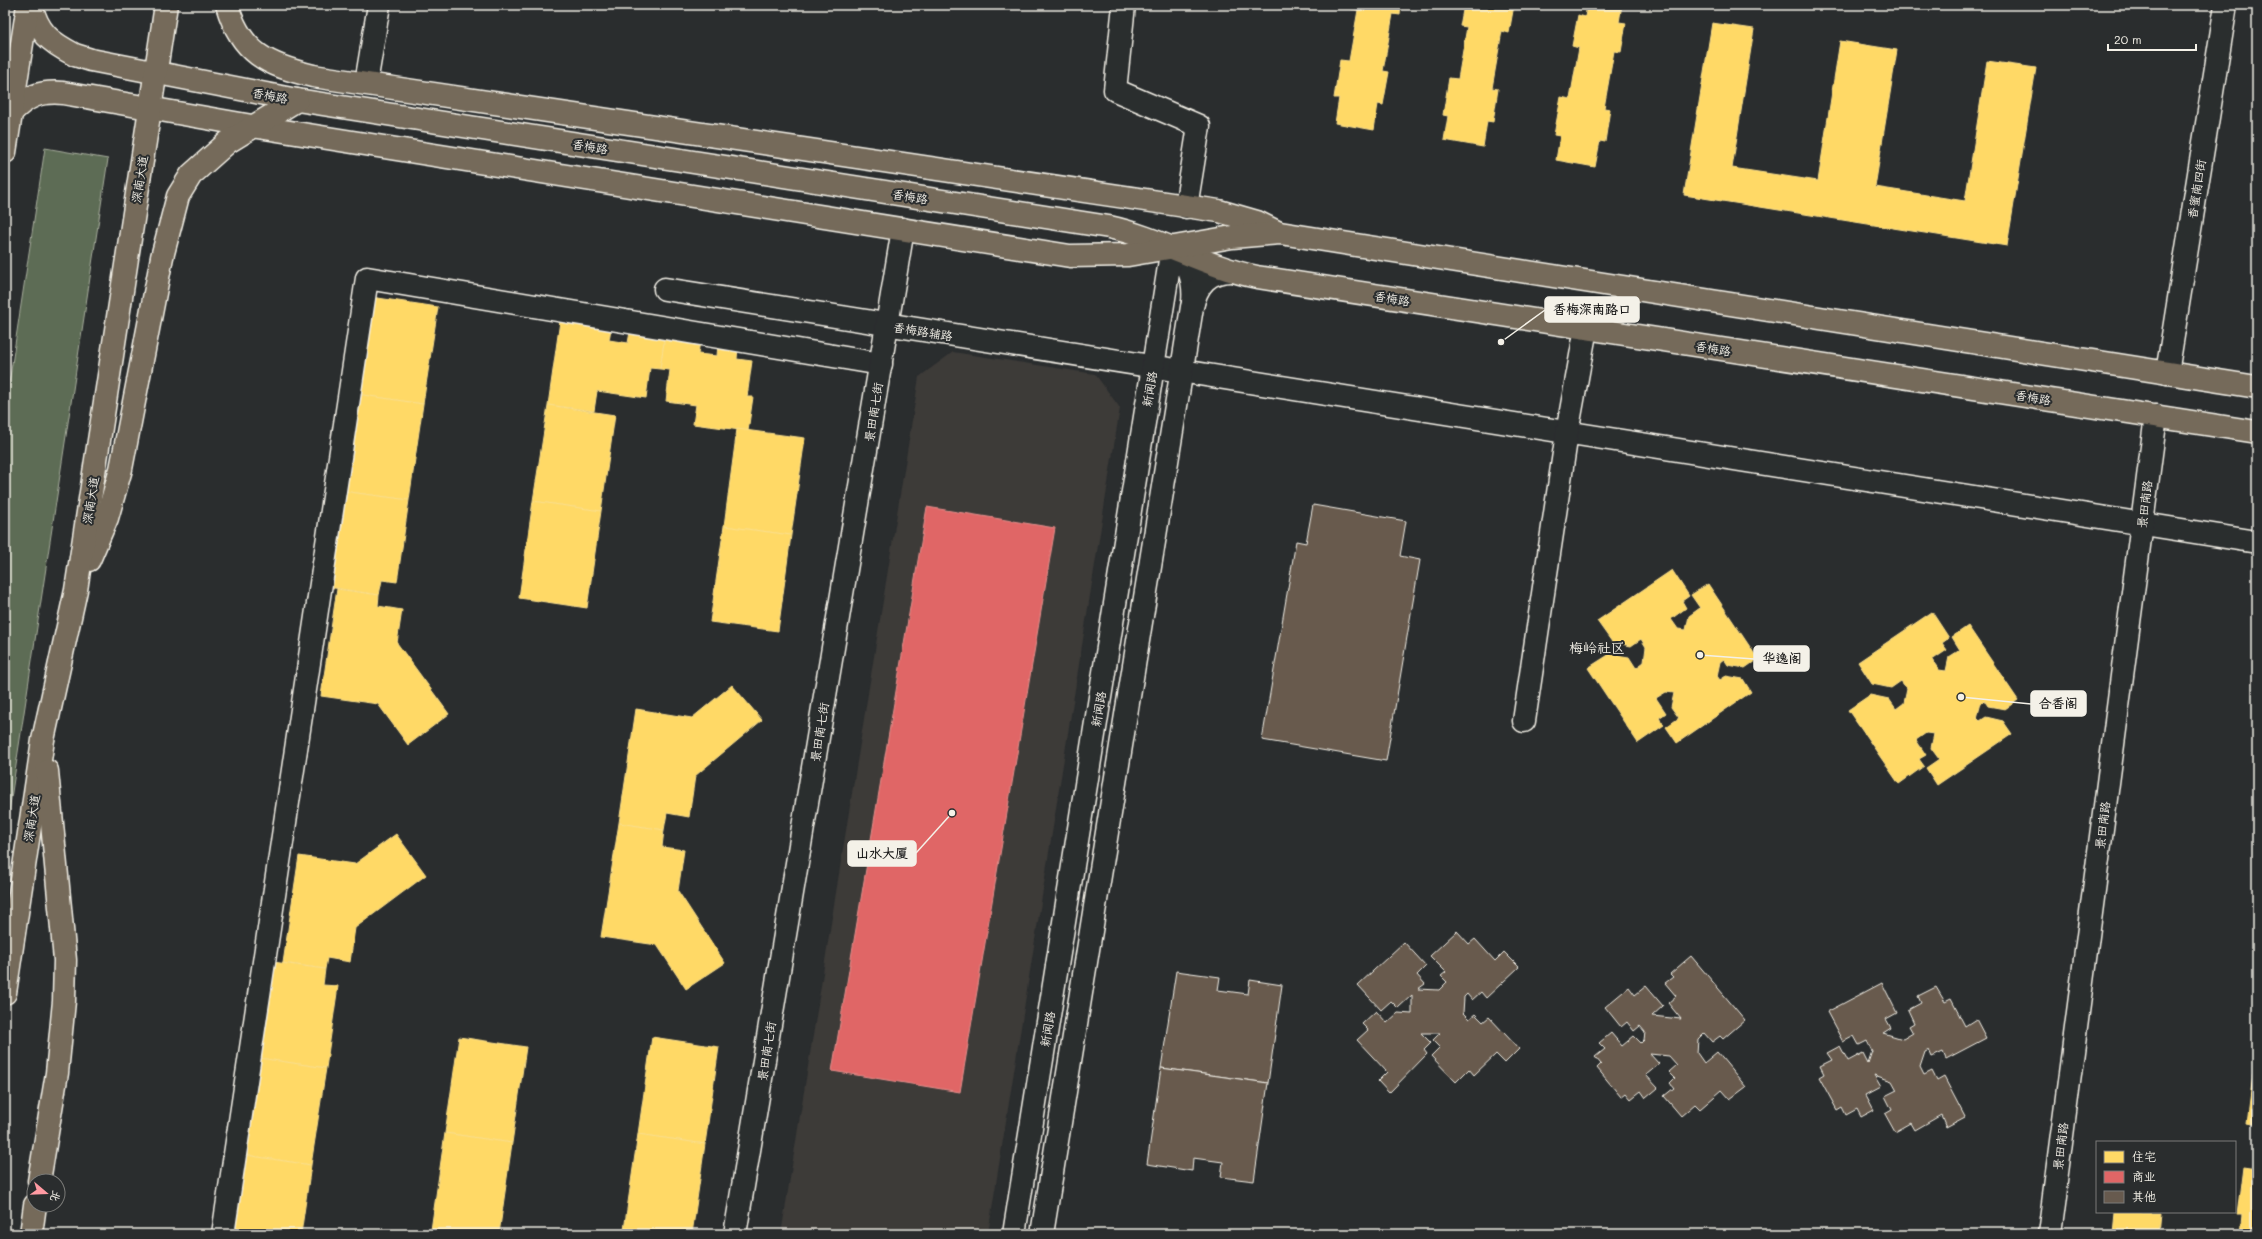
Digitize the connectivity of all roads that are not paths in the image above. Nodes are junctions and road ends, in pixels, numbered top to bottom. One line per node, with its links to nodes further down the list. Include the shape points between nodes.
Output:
1 (28, 5): 12 (main road)
2 (31, 5): 8 (main road, 香梅路, via 39,26 56,45 91,60)
3 (166, 5): 8 (main road, 深南大道)
4 (226, 5): 9 (main road, via 231,20 243,39 261,58 281,69)
5 (378, 5): 9 (street)
6 (1124, 5): 15 (street, via 1115,90 1199,126)
7 (2226, 5): 27 (street, 香蜜南四街)
8 (155, 72): 10 (main road, 香梅路); 11 (main road, 深南大道)
9 (366, 83): 15 (main road)
10 (297, 100): 13 (main road); 18 (main road, 香梅路, via 1092,224 1120,230)
11 (150, 108): 12 (main road, 香梅路, via 49,92 29,97); 13 (main road, 香梅路); 34 (main road, 深南大道)
12 (11, 113): 14 (main road)
13 (252, 126): 16 (main road, 香梅路); 34 (main road, via 228,142 191,175 178,196 162,257 121,469 107,518)
14 (5, 152)
15 (1186, 206): 17 (main road, via 1245,217)
16 (903, 229): 18 (main road, 香梅路, via 1070,256 1113,256); 22 (street, 景田南七街)
17 (1280, 233): 18 (main road, 香梅路, via 1239,236); 27 (main road, 香梅路)
18 (1172, 248): 19 (main road, 香梅路); 21 (street, via 1182,256 1191,275); 25 (street, 新闻路)
19 (1232, 271): 21 (street, via 1218,272 1205,279 1198,287); 23 (main road, 香梅路, via 1273,280)
20 (666, 289): 22 (street, 香梅路辅路)
21 (1192, 307): 26 (street)
22 (887, 326): 24 (street, 景田南七街); 25 (street, 香梅路辅路)
23 (1586, 328): 29 (main road, 香梅路); 31 (street)
24 (881, 364): 41 (street, via 367,278); 42 (street, 景田南七街)
25 (1153, 368): 26 (street, 香梅路辅路); 43 (street, 新闻路)
26 (1181, 372): 31 (street, 香梅路辅路); 44 (street)
27 (2167, 373): 28 (main road, 香梅路)
28 (2257, 387)
29 (2156, 416): 30 (main road, 香梅路); 32 (street, 景田南路)
30 (2257, 432)
31 (1567, 433): 32 (street, 香梅路辅路); 35 (street)
32 (2142, 523): 33 (street, 香梅路辅路); 45 (street, 景田南路)
33 (2257, 542)
34 (76, 590): 36 (main road, 深南大道)
35 (1524, 721)
36 (43, 740): 37 (main road, 深南大道); 38 (main road, via 64,960 57,1072)
37 (5, 993)
38 (40, 1173)
39 (34, 1213): 40 (main road)
40 (30, 1234)
41 (223, 1234)
42 (735, 1234)
43 (1014, 1234)
44 (1042, 1234)
45 (2049, 1234)

